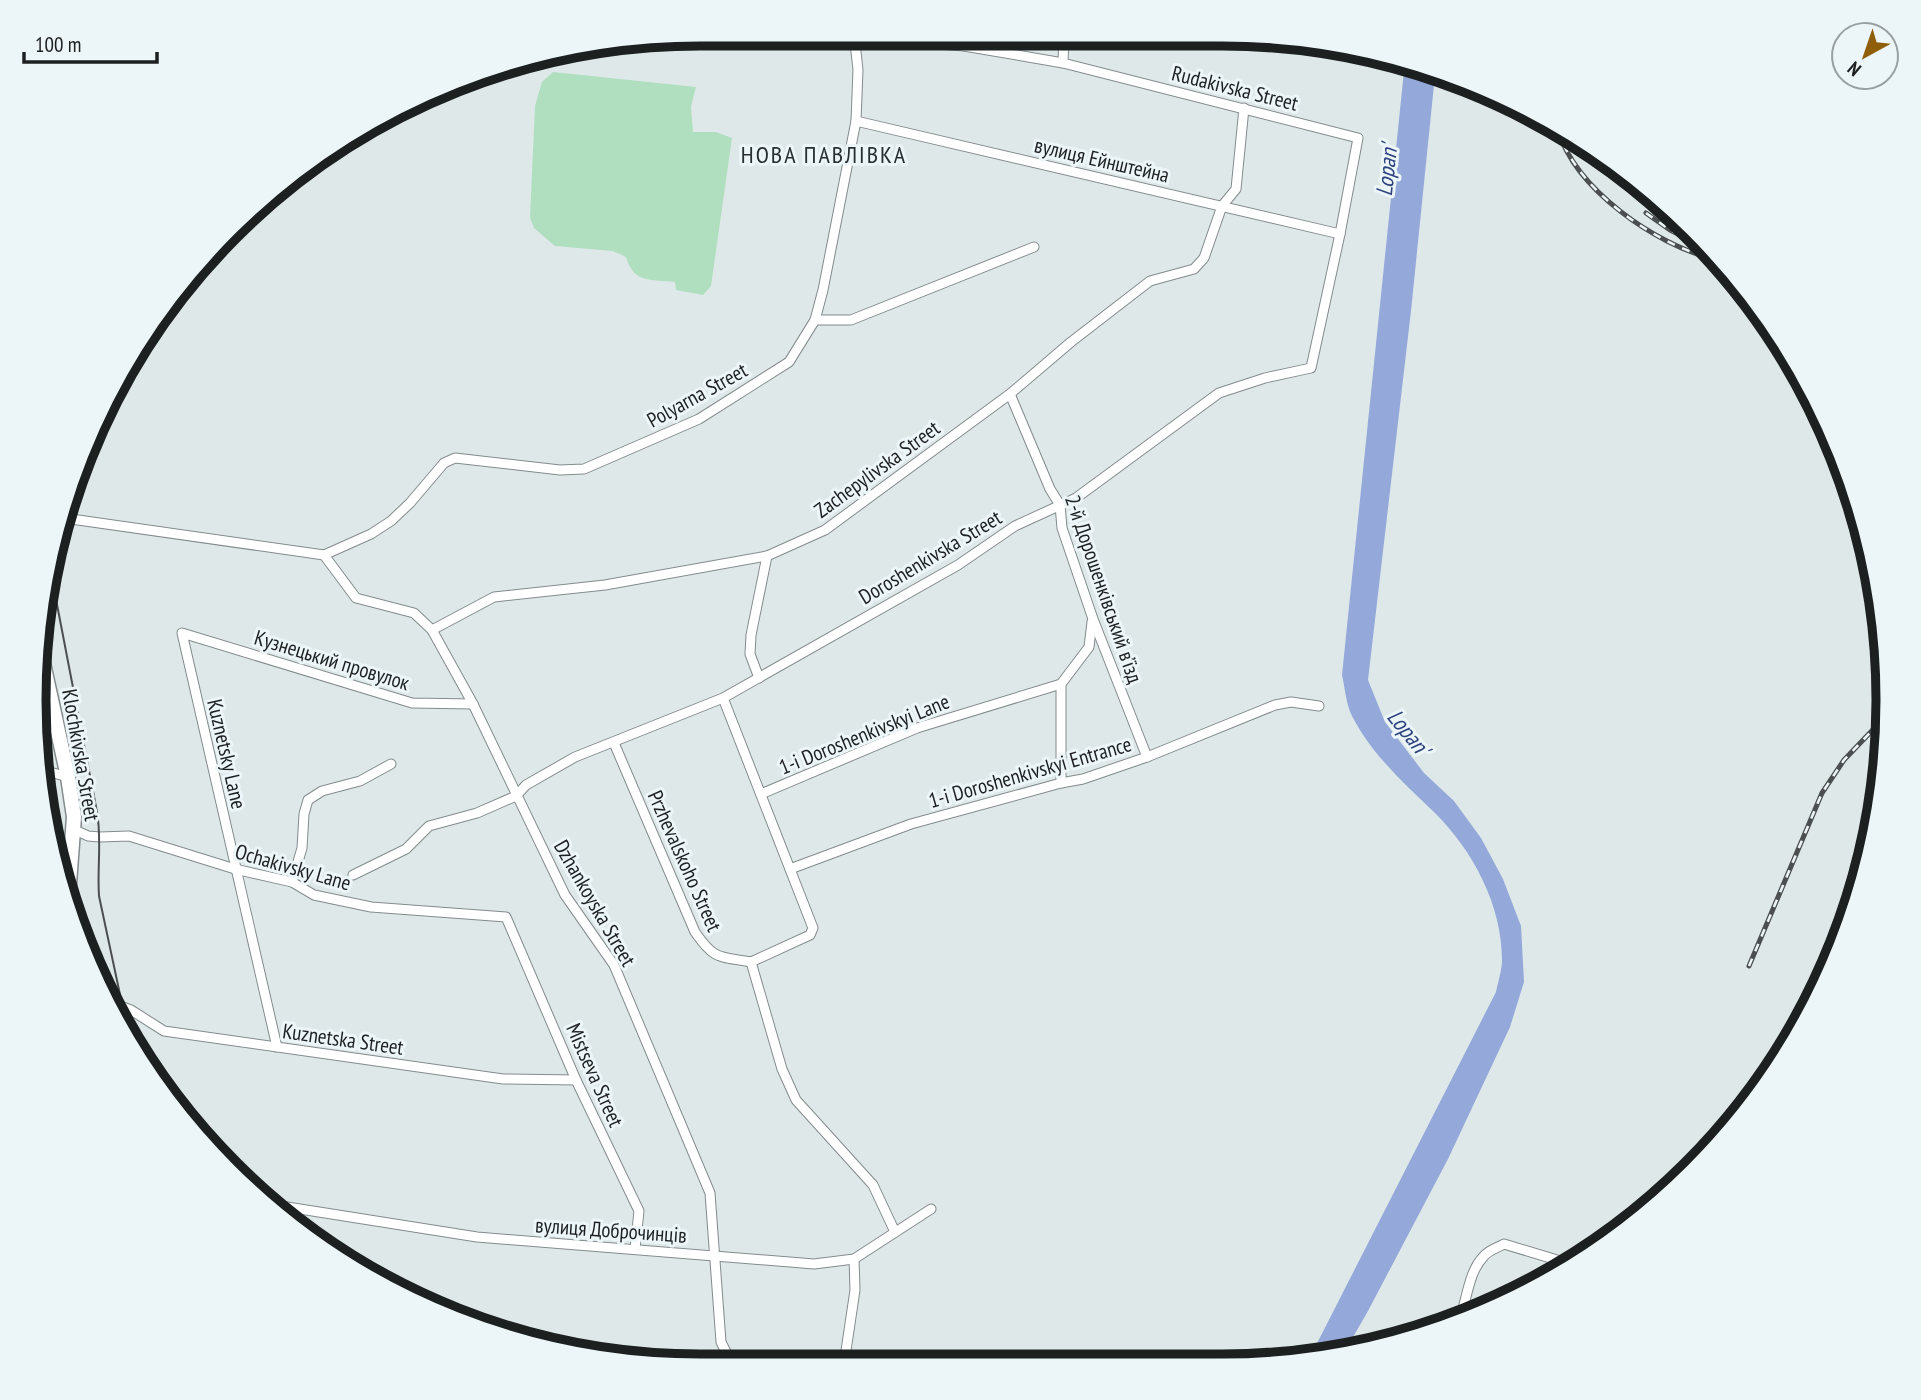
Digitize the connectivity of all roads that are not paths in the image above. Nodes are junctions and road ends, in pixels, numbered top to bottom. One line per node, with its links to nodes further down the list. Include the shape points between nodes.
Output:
1 (855, 46): 6 (street)
2 (964, 46): 4 (street, Rudakivska Street)
3 (1064, 46): 4 (street)
4 (1063, 63): 5 (street, Rudakivska Street)
5 (1244, 108): 7 (street, Rudakivska Street); 8 (street, via 1236,189)
6 (856, 121): 8 (street, вулиця Ейнштейна); 11 (street)
7 (1358, 138): 9 (street, Doroshenkivska Street)
8 (1222, 206): 9 (street, вулиця Ейнштейна); 12 (street, Zachepylivska Street, via 1204,258 1194,269 1150,281)
9 (1340, 234): 13 (street, Doroshenkivska Street, via 1311,368 1219,393)
10 (1034, 247): 11 (street, via 851,320)
11 (815, 320): 15 (street, Polyarna Street, via 789,362 699,419 584,469 455,458 444,463 391,521)
12 (1010, 394): 13 (street, 2-й Дорошенківський в’їзд); 16 (street, Zachepylivska Street, via 825,530)
13 (1060, 505): 17 (street, 2-й Дорошенківський в’їзд, via 1062,528); 19 (street, Doroshenkivska Street, via 1015,526 958,565)
14 (71, 519): 15 (street)
15 (324, 555): 18 (street, Dzhankoyska Street, via 356,598 414,613)
16 (767, 556): 18 (street, Zachepylivska Street, via 605,585 495,597); 19 (street, via 751,635 750,654)
17 (1093, 620): 21 (street, via 1089,647); 26 (street, 2-й Дорошенківський в’їзд)
18 (432, 630): 23 (street, Dzhankoyska Street)
19 (759, 678): 22 (street, Doroshenkivska Street)
20 (46, 679): 29 (main road, Klochkivska Street)
21 (1061, 684): 30 (street); 31 (street, 1-i Doroshenkivskyi Lane, via 917,728)
22 (723, 698): 25 (street, Doroshenkivska Street); 31 (street)
23 (473, 704): 32 (street, Dzhankoyska Street); 34 (street, Kuznetsky Lane, via 412,703 182,633)
24 (1319, 706): 26 (street, 1-i Doroshenkivskyi Entrance, via 1275,705)
25 (614, 743): 32 (street, Doroshenkivska Street, via 575,757 526,785); 40 (street, Przhevalskoho Street, via 695,932 714,955)
26 (1147, 757): 30 (street, 1-i Doroshenkivskyi Entrance)
27 (391, 764): 38 (street, via 308,800)
28 (50, 772): 29 (street)
29 (68, 777): 33 (main road, Klochkivska Street)
30 (1061, 783): 35 (street, 1-i Doroshenkivskyi Entrance, via 911,824)
31 (761, 794): 35 (street)
32 (516, 796): 37 (street, Doroshenkivska Street, via 429,826 406,849); 48 (street, Dzhankoyska Street, via 565,895 614,965 710,1193)
33 (75, 830): 34 (street, Ochakivsky Lane, via 88,836 129,836); 36 (main road, Klochkivska Street)
34 (235, 869): 38 (street, Ochakivsky Lane); 42 (street, Kuznetsky Lane)
35 (790, 869): 40 (street, via 813,928 810,935)
36 (70, 875)
37 (354, 875)
38 (292, 882): 39 (street, Ochakivsky Lane, via 314,894 371,907)
39 (506, 917): 43 (street, Mistseva Street)
40 (751, 962): 46 (street, via 782,1069 796,1100 873,1185)
41 (122, 1007): 42 (street, Kuznetska Street, via 164,1031)
42 (277, 1047): 43 (street, Kuznetska Street, via 503,1079)
43 (576, 1080): 47 (street, Mistseva Street, via 639,1211)
44 (287, 1207): 47 (street, вулиця Доброчинців, via 477,1237)
45 (931, 1209): 46 (street)
46 (895, 1232): 49 (street)
47 (635, 1249): 48 (street, вулиця Доброчинців)
48 (716, 1255): 49 (street, вулиця Доброчинців, via 814,1264); 52 (street, Dzhankoyska Street, via 721,1342)
49 (854, 1259): 53 (street)
50 (1558, 1261): 51 (street, via 1504,1244 1482,1258)
51 (1463, 1308)
52 (727, 1354)
53 (846, 1354)

